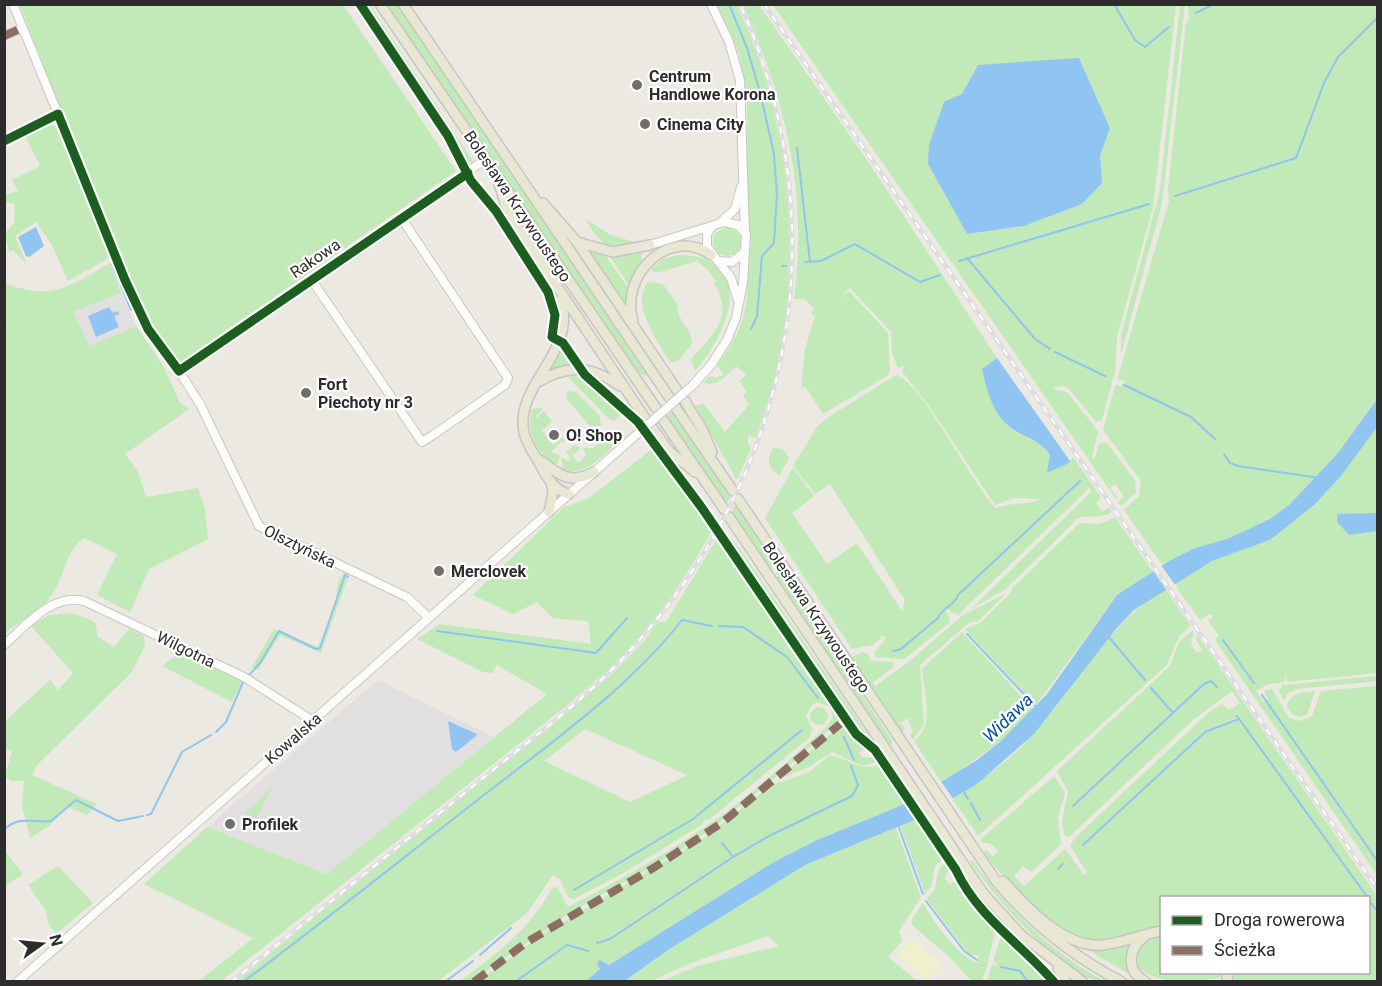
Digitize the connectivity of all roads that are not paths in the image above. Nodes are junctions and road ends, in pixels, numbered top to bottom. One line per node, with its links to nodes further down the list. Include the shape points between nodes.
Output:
1 (13, 4): 5 (street)
2 (380, 4): 8 (main road, Bolesława Krzywoustego)
3 (403, 4): 11 (main road, Bolesława Krzywoustego)
4 (711, 4): 9 (street, via 729,42 740,80)
5 (22, 28): 6 (street); 7 (street, via 58,114)
6 (4, 36)
7 (4, 141)
8 (486, 159): 10 (main road, Bolesława Krzywoustego); 12 (street, Rakowa)
9 (744, 174): 13 (street, via 735,209); 15 (street)
10 (496, 175): 21 (main road, via 508,213); 30 (main road, Bolesława Krzywoustego)
11 (528, 189): 16 (main road); 28 (main road, Bolesława Krzywoustego)
12 (402, 219): 20 (street, Rakowa); 20 (street, Rakowa, via 508,378 505,385 422,442)
13 (721, 222): 14 (street); 15 (street, via 734,223)
14 (712, 227): 17 (street); 19 (street, via 706,239)
15 (746, 234): 18 (street)
16 (577, 242): 17 (main road, via 607,252); 23 (main road)
17 (650, 245)
18 (745, 251): 19 (street, via 732,262); 22 (street, Kowalska)
19 (714, 257): 22 (street, via 733,281); 23 (main road, via 696,248 677,248 646,263 631,292 630,311)
20 (311, 279): 24 (street, Rakowa)
21 (559, 291): 25 (main road, via 564,310 563,332); 26 (main road)
22 (738, 308): 37 (street, Kowalska, bridge, via 730,334 711,365)
23 (635, 327): 27 (main road)
24 (179, 371): 42 (street, Olsztyńska, via 200,404 259,526 407,597)
25 (540, 381): 26 (main road, via 564,370 584,369 600,373); 35 (main road, via 528,396 523,417 526,439)
26 (625, 390): 32 (main road)
27 (677, 390)
28 (669, 397)
29 (685, 401): 36 (main road)
30 (656, 408)
31 (676, 408): 36 (main road, Bolesława Krzywoustego)
32 (645, 418)
33 (663, 420): 38 (main road, Bolesława Krzywoustego)
34 (653, 429): 38 (main road, via 669,452)
35 (537, 457): 37 (main road, via 560,476 579,478); 39 (main road)
36 (718, 468): 45 (main road, Bolesława Krzywoustego)
37 (594, 472): 40 (street, Kowalska)
38 (702, 477): 48 (main road, Bolesława Krzywoustego, via 963,866 1004,918)
39 (550, 480): 40 (main road); 41 (main road, via 553,492)
40 (569, 494): 41 (street, Kowalska)
41 (549, 512): 42 (street, Kowalska)
42 (429, 618): 44 (street, Kowalska)
43 (4, 645): 44 (street, Wilgotna, via 52,604 72,598 244,677)
44 (313, 721): 49 (street, Kowalska)
45 (978, 857): 47 (main road, via 1038,915 1074,940 1101,945); 52 (main road, via 1042,930 1067,950)
46 (1160, 931): 47 (main road)
47 (1150, 934): 53 (main road, via 1137,942 1131,958 1135,972)
48 (1053, 961): 50 (main road); 51 (main road)
49 (16, 981)
50 (1066, 981)
51 (1083, 981)
52 (1122, 981)
53 (1146, 981)

